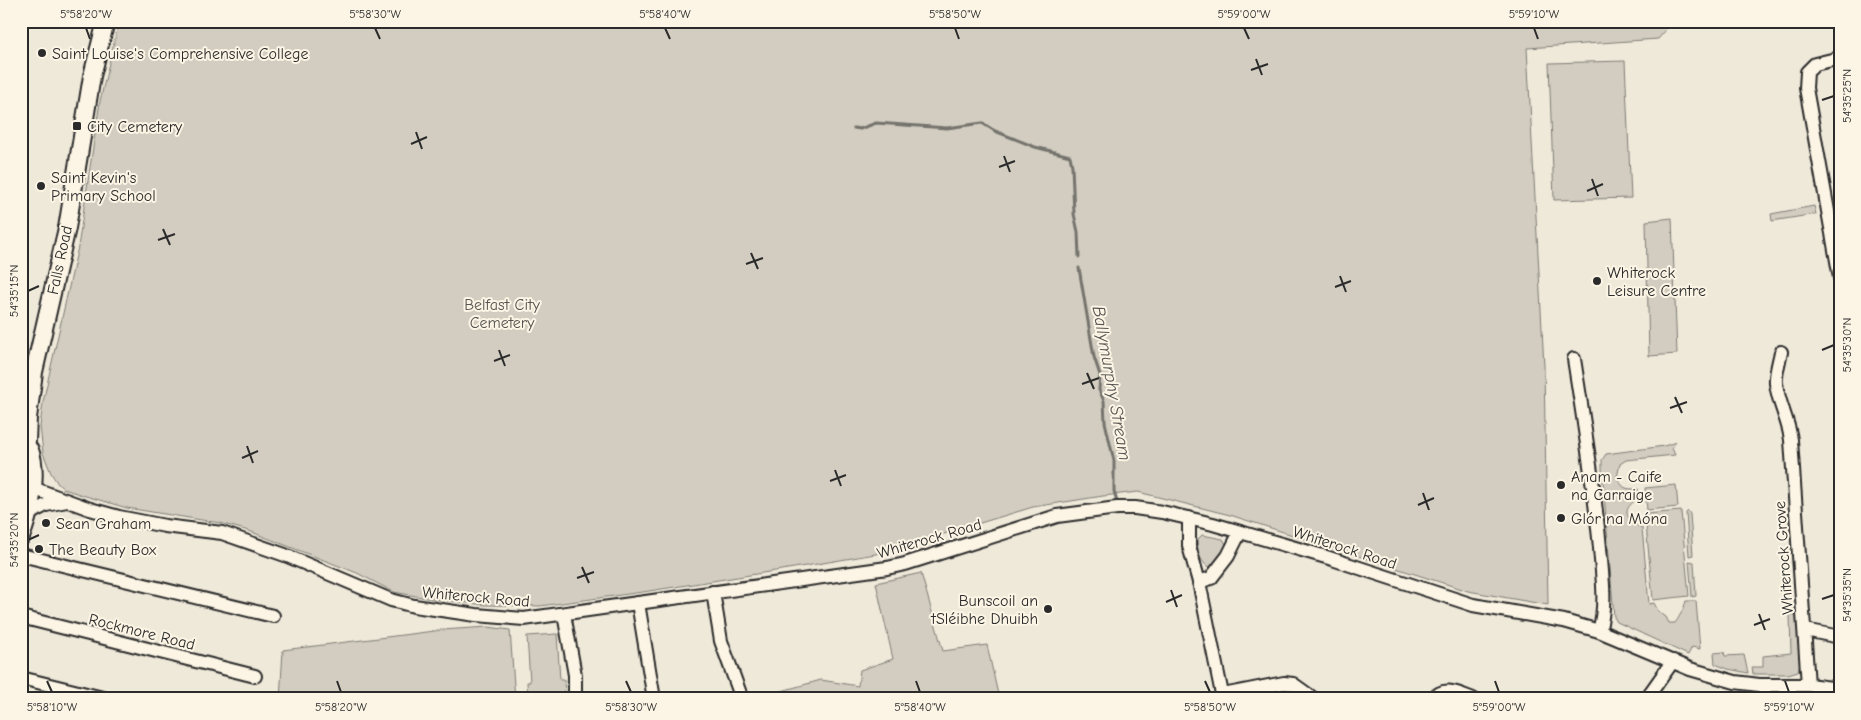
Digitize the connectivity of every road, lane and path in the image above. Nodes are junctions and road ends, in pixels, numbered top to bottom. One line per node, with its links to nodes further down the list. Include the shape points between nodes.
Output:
1 (106, 21): 6 (main road, Falls Road, via 92,76 67,228)
2 (1840, 58): 3 (street, via 1815,64 1808,72 1806,88)
3 (1840, 278)
4 (1781, 352): 22 (street, Whiterock Grove, via 1775,382 1790,429)
5 (1574, 359): 23 (street, via 1595,492 1604,594)
6 (28, 370): 7 (main road, Falls Road)
7 (25, 438): 8 (main road, Falls Road); 9 (main road, Falls Road, via 32,456)
8 (21, 471)
9 (27, 488): 10 (street, Whiterock Road); 11 (main road, Falls Road)
10 (67, 501): 11 (street, via 46,505); 19 (street, Whiterock Road, via 128,519 222,533 285,555 391,600 414,606 524,619)
11 (30, 514): 14 (main road, Falls Road)
12 (1189, 518): 13 (street, Whiterock Road); 16 (street, via 1190,546); 17 (street, Whiterock Road, via 1135,508 1088,511 1035,522 905,564)
13 (1240, 532): 16 (street, via 1228,556 1211,578); 23 (street, Whiterock Road, via 1473,604)
14 (21, 537)
15 (21, 555): 20 (street)
16 (1199, 582): 31 (street)
17 (713, 592): 18 (street, Whiterock Road); 35 (street, via 721,641)
18 (638, 603): 19 (street, Whiterock Road); 34 (street)
19 (564, 614): 33 (street, via 575,675)
20 (273, 616)
21 (21, 617): 26 (street, Rockmore Road)
22 (1805, 630): 24 (street); 29 (street, Whiterock Grove)
23 (1599, 631): 25 (street, Whiterock Road)
24 (1840, 637)
25 (1673, 661): 28 (street, Whiterock Road, via 1735,682); 39 (street)
26 (255, 676)
27 (21, 678): 32 (street)
28 (1765, 685): 29 (street, Whiterock Road); 40 (street)
29 (1808, 685): 30 (street, Whiterock Road)
30 (1834, 692)
31 (1223, 697): 36 (street, via 1284,682 1293,684)
32 (107, 699)
33 (575, 699)
34 (654, 699)
35 (742, 699)
36 (1314, 699)
37 (1433, 699): 38 (street, via 1438,693 1449,690)
38 (1473, 699)
39 (1646, 699)
40 (1764, 699)

